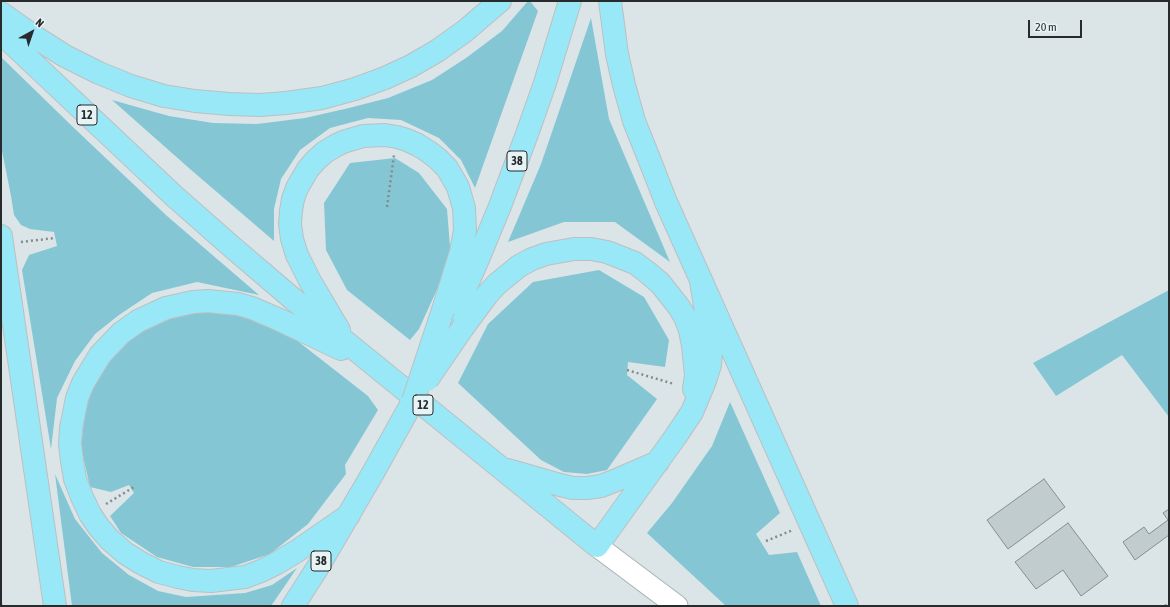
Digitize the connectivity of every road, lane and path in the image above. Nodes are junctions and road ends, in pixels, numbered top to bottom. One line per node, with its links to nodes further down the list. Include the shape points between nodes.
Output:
1 (500, 1): 4 (main road, via 466,31 437,51 384,78 322,98 260,105 195,101 164,96 131,86 65,56)
2 (570, 1): 11 (main road, 38, via 546,83)
3 (610, 1): 10 (main road, via 617,54 634,120)
4 (1, 13)
5 (1, 33): 12 (main road, 12, via 179,201)
6 (396, 137): 7 (path); 11 (main road, via 418,145 438,159 453,178 462,198 464,240 459,258); 12 (main road, via 363,136 335,146 308,169 297,188 291,211 292,239 297,255)
7 (387, 207)
8 (55, 238): 9 (path)
9 (2, 240): 26 (main road)
10 (701, 281): 16 (main road, via 710,337 710,366 692,412); 22 (main road)
11 (453, 318): 15 (main road, via 487,295 519,266 532,259 567,250 591,249 607,252 635,263 647,272 660,283 679,307 690,330 693,346 696,375); 21 (main road, 38, bridge, via 413,401)
12 (346, 343): 13 (main road, 12)
13 (373, 364): 18 (main road, 12); 20 (main road, via 280,320 238,304 193,302 166,308 138,322 121,333 100,355 77,398 70,444 75,479)
14 (627, 370): 15 (path)
15 (694, 390): 16 (main road, via 688,412)
16 (676, 436): 17 (main road)
17 (659, 461): 18 (main road, via 601,486 587,488 560,485); 24 (main road)
18 (499, 467): 24 (main road, 12)
19 (134, 487): 20 (path)
20 (90, 514): 21 (main road, via 109,539 141,563 178,578 211,581 245,577 261,571 298,551)
21 (349, 515): 27 (main road, 38)
22 (810, 523): 23 (path); 30 (main road)
23 (766, 541)
24 (597, 546): 28 (street); 29 (street)
25 (1169, 604): 31 (path)
26 (55, 606)
27 (293, 606)
28 (665, 606)
29 (677, 606)
30 (847, 606)
31 (1165, 606)

